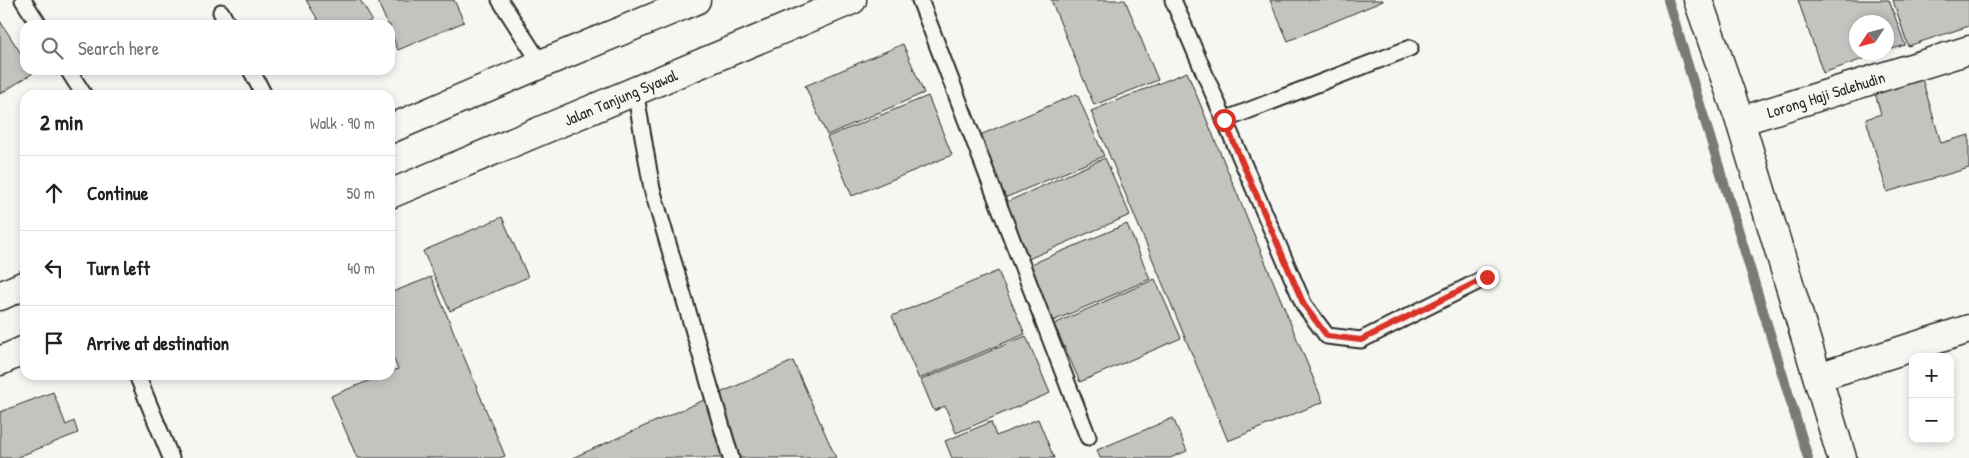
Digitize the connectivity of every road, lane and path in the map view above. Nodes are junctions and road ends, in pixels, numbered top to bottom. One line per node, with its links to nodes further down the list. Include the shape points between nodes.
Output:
1 (23, 0): 8 (lane)
2 (500, 0): 11 (lane)
3 (696, 0): 11 (main road)
4 (852, 0): 16 (main road, Jalan Tanjung Syawal)
5 (920, 0): 29 (lane)
6 (1173, 0): 17 (lane)
7 (1698, 0): 18 (main road)
8 (36, 20)
9 (1410, 48): 17 (lane)
10 (1969, 50): 18 (main road, Lorong Haji Salehudin)
11 (541, 64): 19 (main road)
12 (71, 75): 14 (lane)
13 (254, 75): 15 (lane)
14 (81, 90)
15 (261, 90)
16 (635, 90): 20 (main road, Jalan Tanjung Syawal); 31 (lane, via 652,189)
17 (1224, 120): 21 (lane, via 1304,305 1327,336 1361,340)
18 (1740, 121): 27 (main road)
19 (395, 127)
20 (395, 192)
21 (1487, 277)
22 (20, 287): 23 (main road)
23 (0, 296)
24 (1969, 329): 27 (main road)
25 (20, 352): 26 (main road)
26 (0, 361)
27 (1818, 377): 32 (main road)
28 (140, 380): 30 (lane)
29 (1088, 437)
30 (171, 458)
31 (731, 458)
32 (1842, 458)

